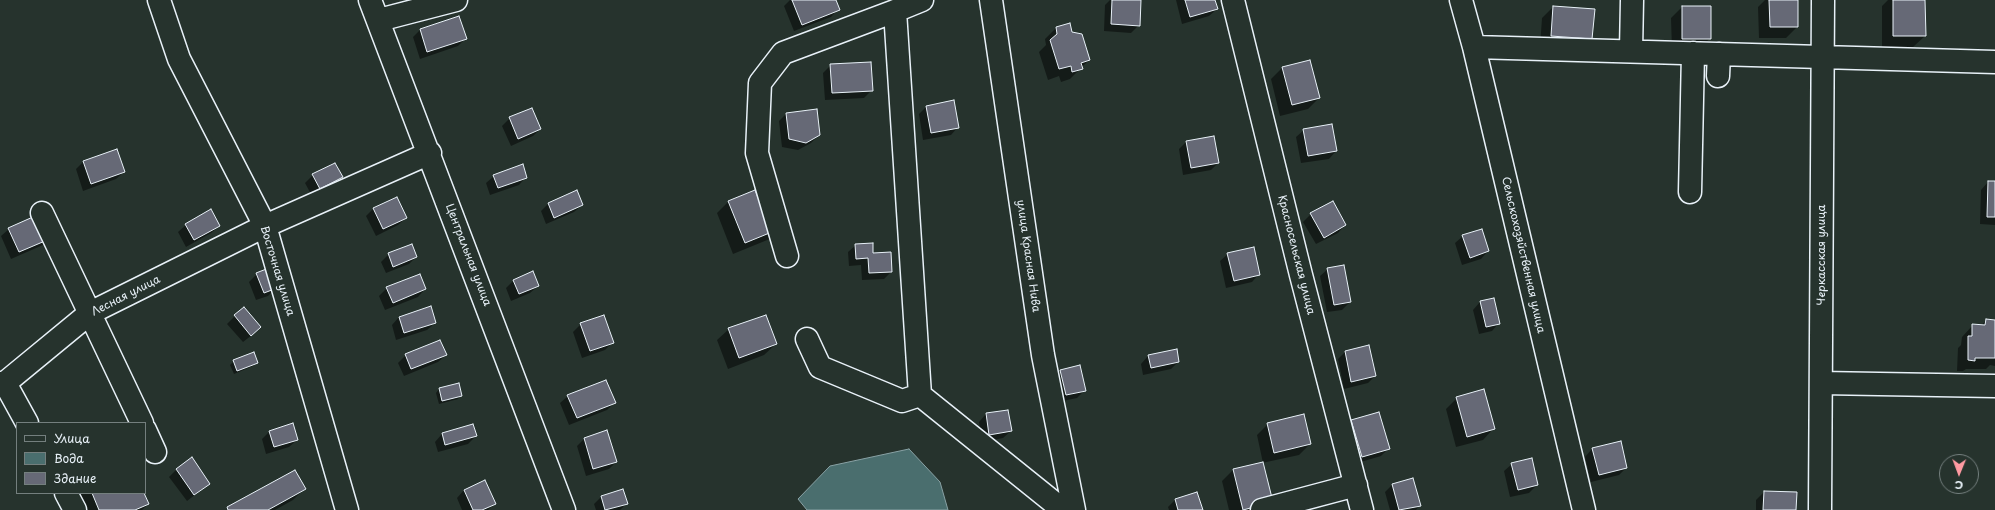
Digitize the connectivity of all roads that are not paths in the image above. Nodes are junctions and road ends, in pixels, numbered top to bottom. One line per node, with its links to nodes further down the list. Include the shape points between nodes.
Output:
1 (159, 0): 22 (street, Восточная улица, via 179,59)
2 (370, 0): 11 (street, Центральная улица)
3 (456, 0): 11 (street)
4 (922, 0): 10 (street)
5 (991, 0): 40 (street, улица Красная Нива, via 1043,356)
6 (1233, 0): 34 (street, Красносельская улица)
7 (1461, 0): 12 (street, Сельскохозяйственная улица)
8 (1632, 0): 13 (street)
9 (1823, 0): 16 (street, Черкасская улица)
10 (895, 10): 23 (street, via 783,54 760,83 757,153); 29 (street)
11 (379, 20): 19 (street, Центральная улица)
12 (1474, 47): 13 (street); 43 (street, Сельскохозяйственная улица)
13 (1632, 51): 14 (street)
14 (1693, 53): 15 (street); 20 (street)
15 (1719, 54): 16 (street); 18 (street)
16 (1823, 58): 17 (street); 27 (street, Черкасская улица)
17 (1995, 62)
18 (1718, 76)
19 (430, 153): 22 (street, Лесная улица); 38 (street, Центральная улица)
20 (1690, 192)
21 (42, 213): 24 (street)
22 (265, 226): 24 (street, Лесная улица); 37 (street, Восточная улица)
23 (787, 256)
24 (90, 313): 26 (street, Лесная улица); 31 (street)
25 (807, 339): 29 (street, via 820,367 902,401)
26 (2, 383): 30 (street)
27 (1821, 383): 28 (street); 44 (street, Черкасская улица)
28 (1995, 386)
29 (920, 395): 39 (street)
30 (26, 422)
31 (142, 422)
32 (146, 432): 33 (street)
33 (155, 452)
34 (1356, 486): 41 (street); 42 (street, Красносельская улица)
35 (67, 494): 36 (street)
36 (75, 510)
37 (347, 510)
38 (564, 510)
39 (1063, 510)
40 (1074, 510)
41 (1262, 510)
42 (1362, 510)
43 (1584, 510)
44 (1820, 510)

